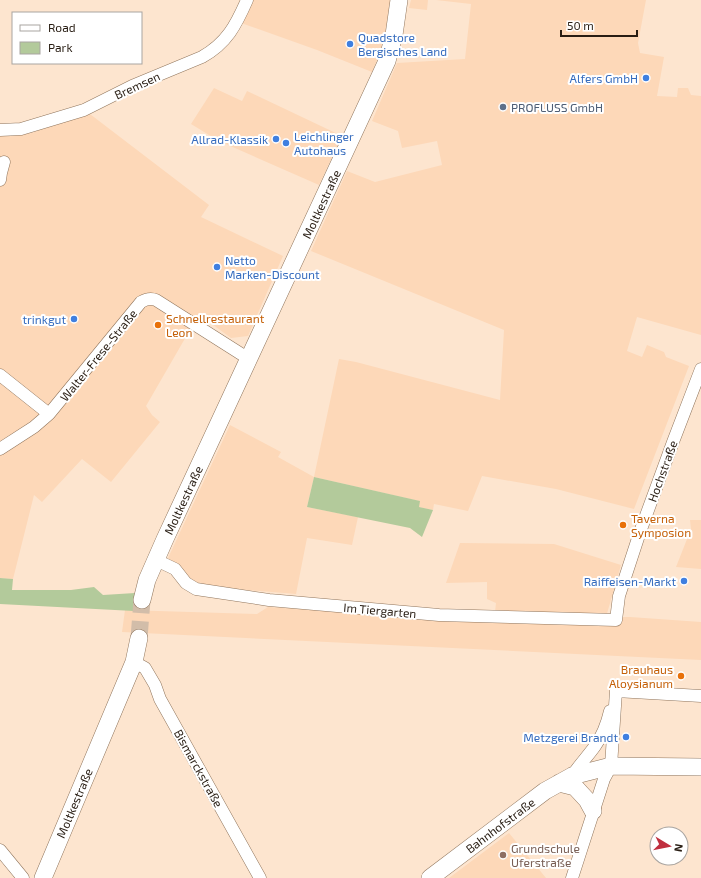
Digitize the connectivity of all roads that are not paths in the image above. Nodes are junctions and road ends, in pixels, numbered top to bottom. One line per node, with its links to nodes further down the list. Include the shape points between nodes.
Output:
1 (247, 0): 3 (street, Bremsen, via 226,38 202,57 132,86 84,110 21,129)
2 (399, 0): 6 (street, Moltkestraße, via 387,61)
3 (0, 130)
4 (4, 162): 5 (street)
5 (0, 180)
6 (249, 359): 9 (street, Walter-Frese-Straße, via 156,300 148,299 141,302); 11 (street, Moltkestraße)
7 (701, 369): 13 (street, Hochstraße, via 640,532 619,596)
8 (0, 375): 9 (street)
9 (49, 414): 10 (street, Walter-Frese-Straße)
10 (0, 449)
11 (156, 560): 12 (street, Moltkestraße); 13 (street, Im Tiergarten, via 175,569 186,583 196,589 269,600 438,615)
12 (142, 600)
13 (616, 620)
14 (139, 638): 15 (street, Moltkestraße)
15 (134, 662): 24 (street, Moltkestraße); 25 (street, Bismarckstraße, via 145,668 153,680 160,699)
16 (616, 691): 17 (street); 18 (street); 20 (street, Bahnhofstraße, via 604,731 595,746)
17 (701, 696)
18 (611, 766): 19 (street, Bahnhofstraße); 20 (street, Bahnhofstraße); 21 (street)
19 (701, 767)
20 (566, 779): 21 (street); 26 (street, Bahnhofstraße, via 545,791)
21 (594, 811): 27 (street)
22 (0, 850): 23 (street)
23 (23, 878)
24 (43, 878)
25 (260, 878)
26 (430, 878)
27 (572, 878)

